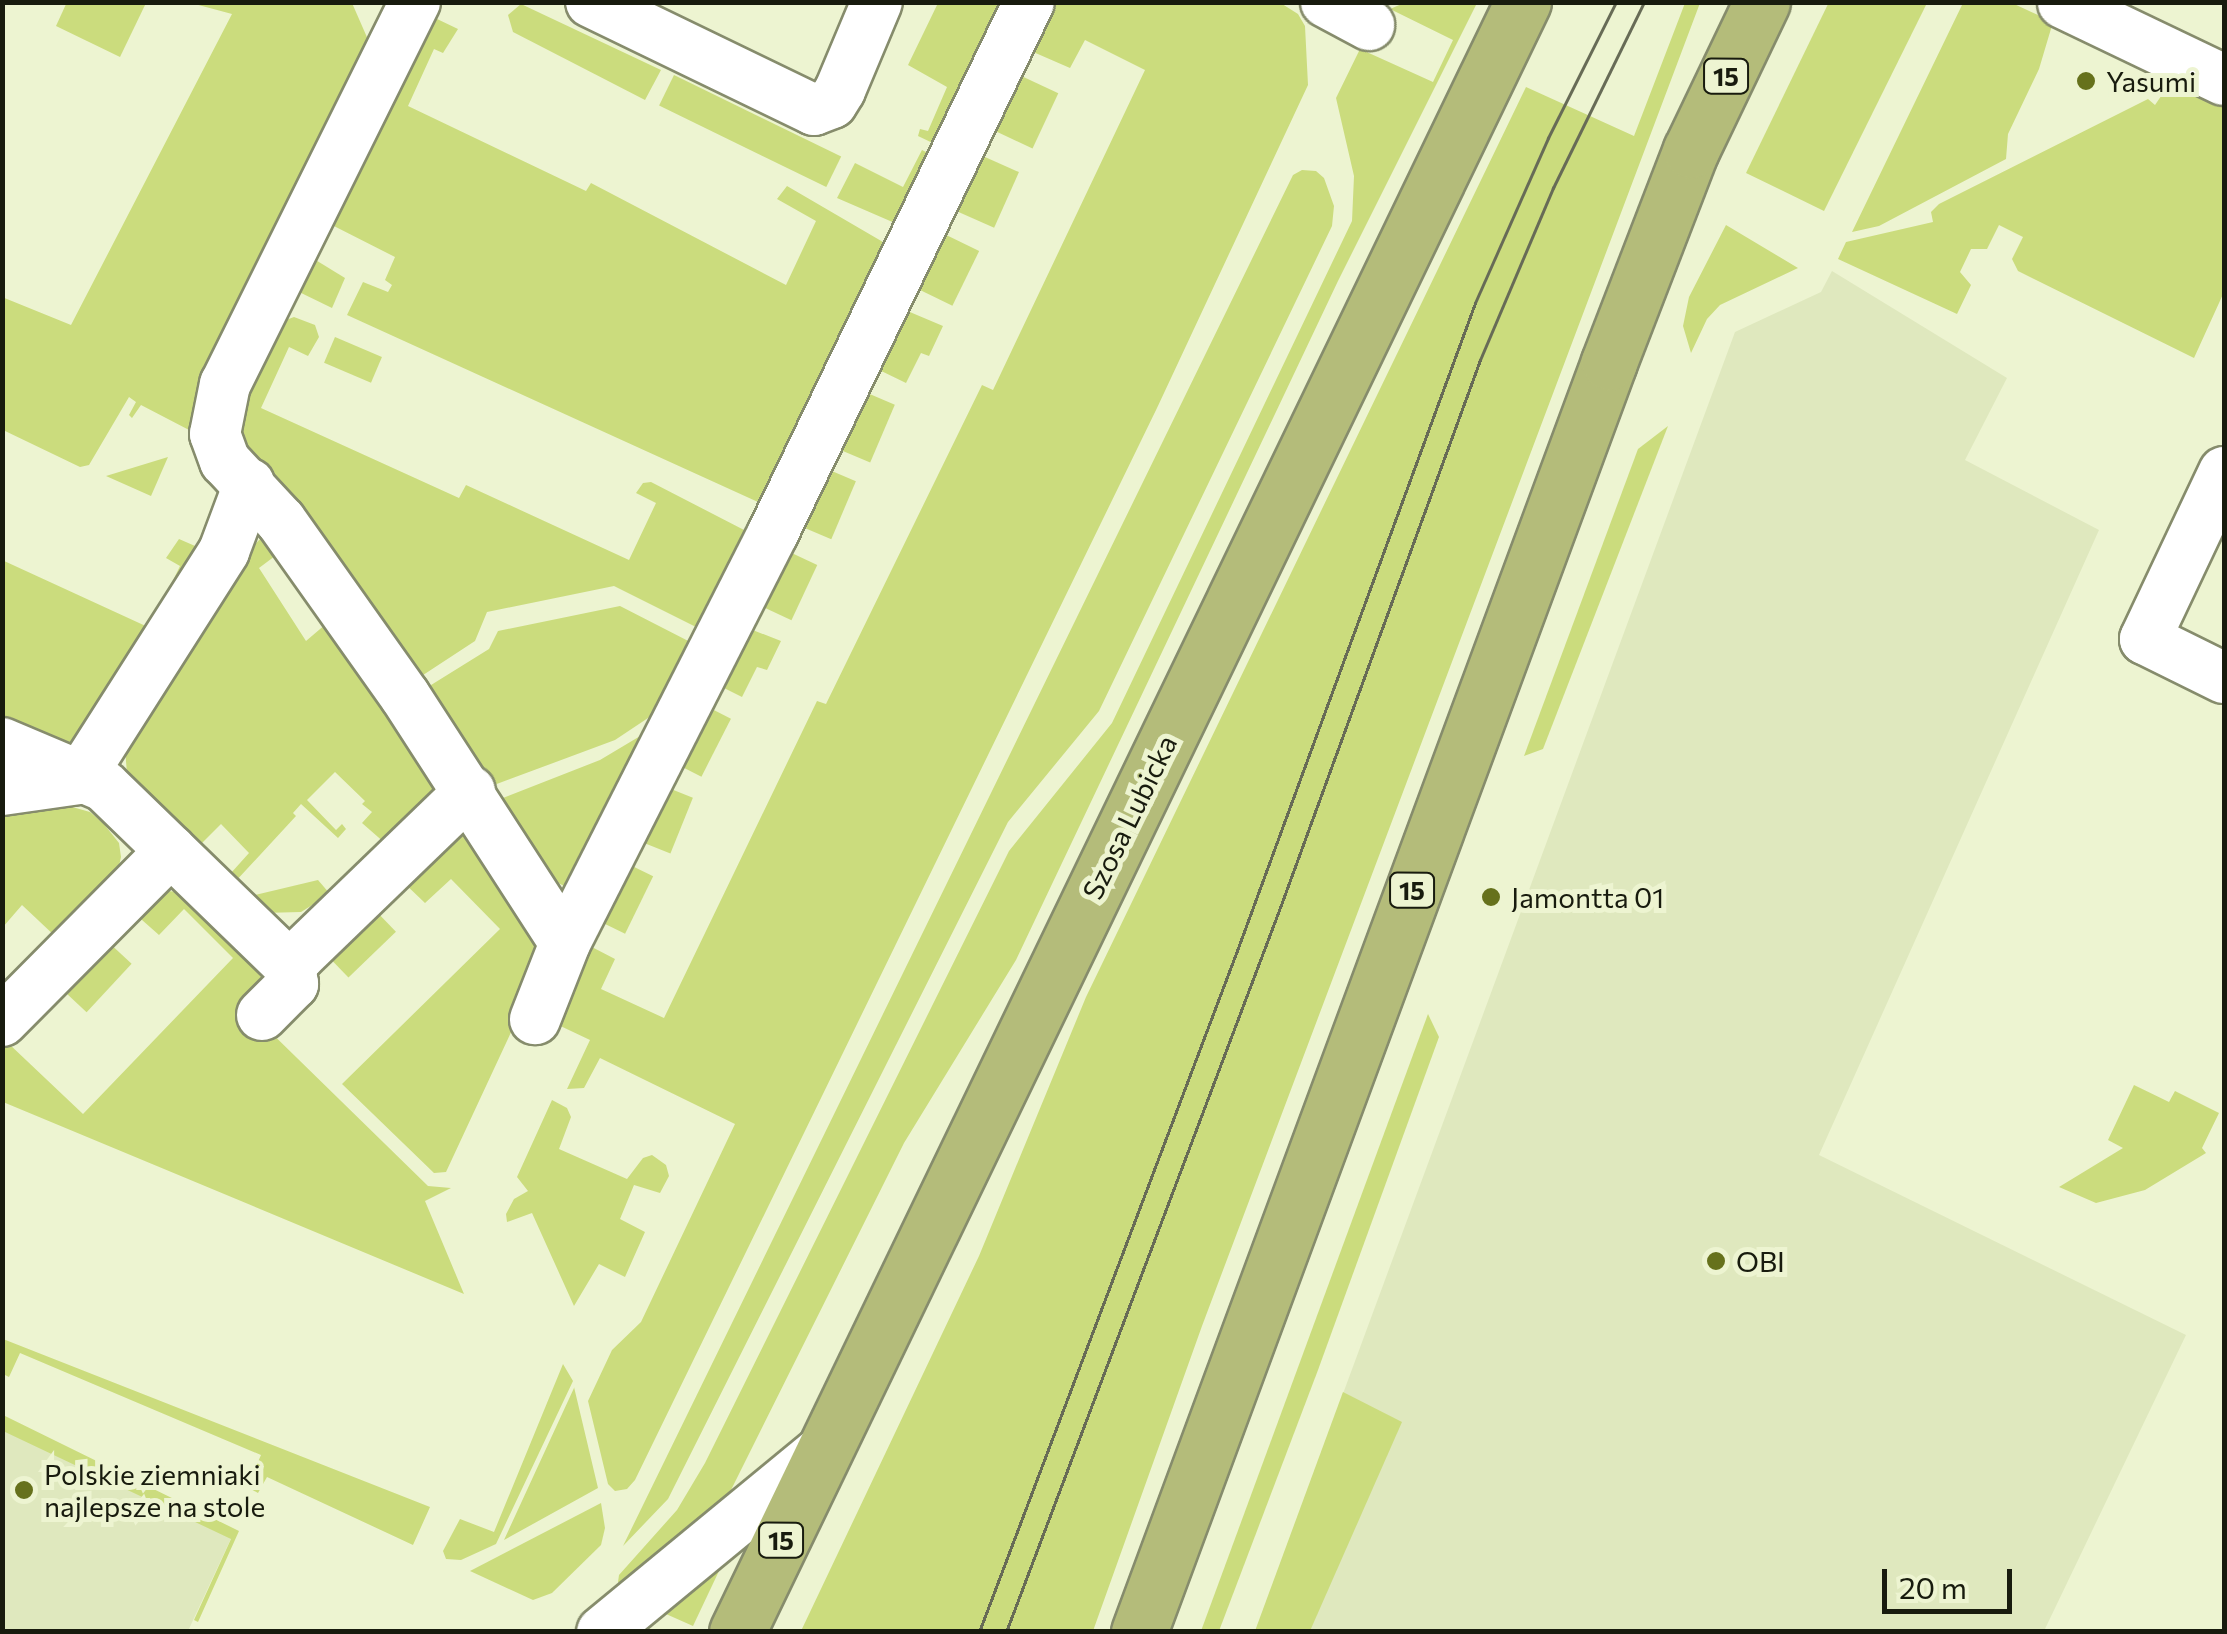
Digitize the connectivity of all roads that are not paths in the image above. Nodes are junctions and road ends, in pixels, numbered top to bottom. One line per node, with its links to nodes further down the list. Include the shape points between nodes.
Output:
1 (416, 2): 12 (street, via 219,400 218,449)
2 (591, 2): 3 (street, via 814,110 832,103 840,90)
3 (877, 2)
4 (1028, 2): 19 (street, via 773,534)
5 (1326, 2): 9 (street)
6 (1523, 2): 24 (main road, Szosa Lubicka / 15)
7 (1762, 2): 25 (main road, 15, via 1691,150 1616,344)
8 (2062, 3): 10 (street)
9 (1369, 26)
10 (2224, 80)
11 (2224, 472): 13 (street, via 2137,652)
12 (250, 484): 15 (street, via 224,550); 17 (street)
13 (2224, 678)
14 (2, 742): 15 (street)
15 (78, 778): 16 (street); 18 (street, via 104,786 132,808)
16 (2, 790)
17 (470, 791): 19 (street); 20 (street)
18 (171, 852): 20 (street); 23 (street)
19 (565, 943): 22 (street)
20 (290, 966): 21 (street, via 293,984)
21 (262, 1015)
22 (535, 1019)
23 (2, 1021)
24 (825, 1448): 26 (street); 27 (main road, Szosa Lubicka / 15)
25 (1159, 1577): 28 (main road, 15); 29 (main road)
26 (602, 1632)
27 (737, 1632)
28 (1139, 1632)
29 (1151, 1632)

